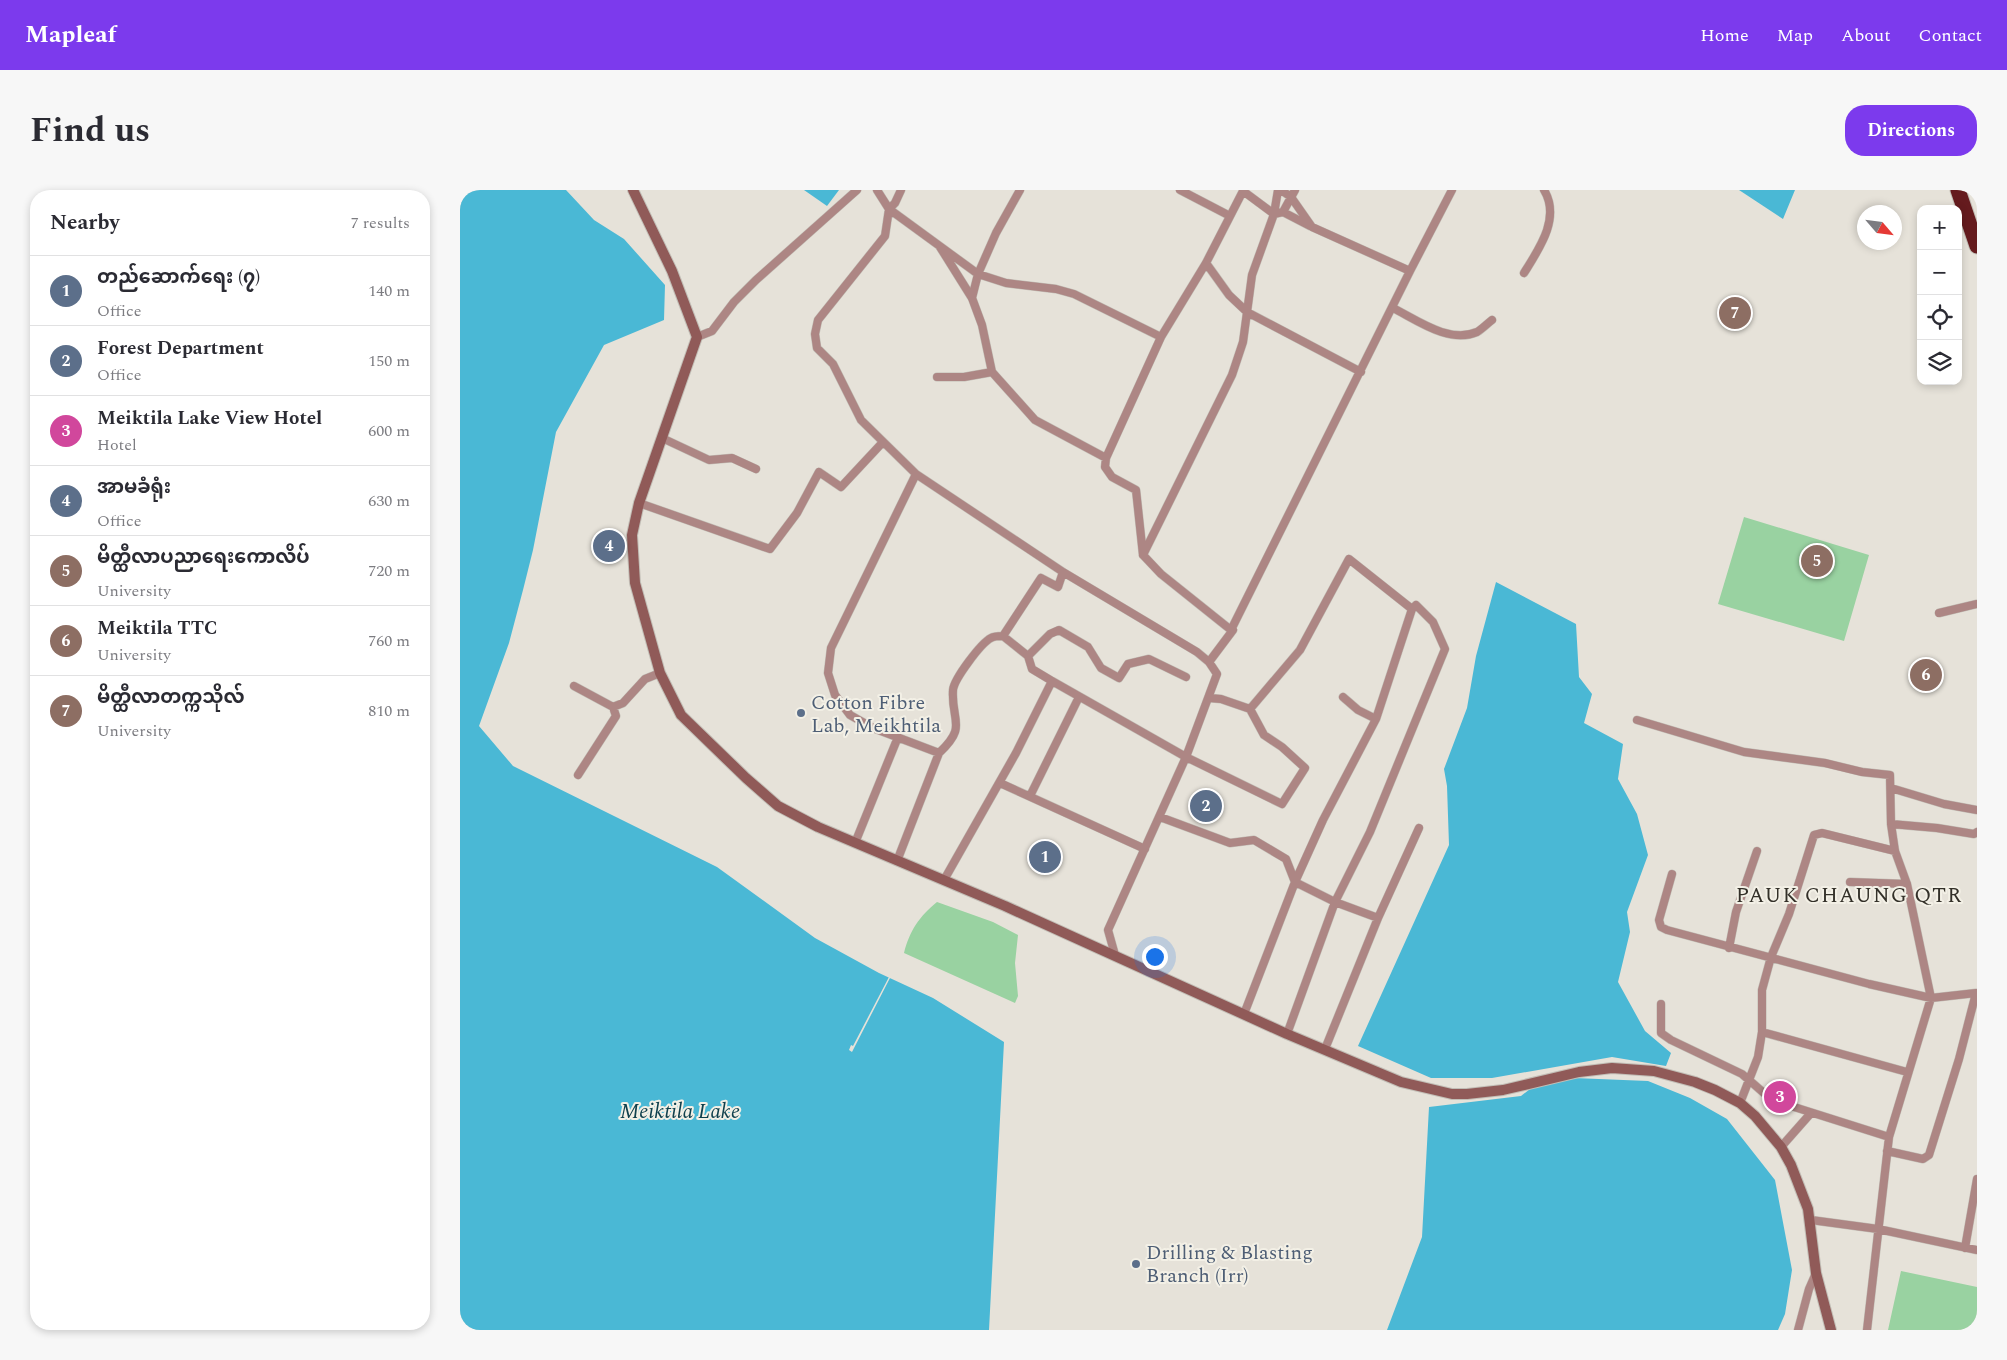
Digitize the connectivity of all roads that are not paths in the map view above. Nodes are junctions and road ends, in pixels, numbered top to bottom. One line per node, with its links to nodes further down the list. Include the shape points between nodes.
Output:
1 (633, 190): 27 (street, via 672,271)
2 (857, 190): 27 (street, via 756,280 734,302 712,332)
3 (877, 190): 12 (street)
4 (901, 190): 12 (street)
5 (1020, 190): 21 (street)
6 (1180, 190): 15 (street)
7 (1280, 190): 11 (street); 14 (street)
8 (1452, 190): 20 (street)
9 (1544, 190): 22 (street, via 1551,216 1542,243)
10 (1958, 190): 18 (highway)
11 (1293, 193): 13 (street); 16 (street)
12 (889, 209): 17 (street); 33 (street, via 885,236 818,320 815,334 817,348 833,364 861,420)
13 (1283, 212): 14 (street); 16 (street)
14 (1274, 214): 15 (street, via 1244,191); 25 (street, via 1252,275)
15 (1230, 216): 19 (street)
16 (1312, 227): 20 (street)
17 (937, 243): 21 (street); 23 (street)
18 (1977, 246)
19 (1206, 263): 25 (street, via 1229,295); 28 (street)
20 (1410, 271): 24 (street)
21 (978, 274): 23 (street); 28 (street, via 1006,283 1074,294)
22 (1524, 274)
23 (972, 298): 29 (street, via 982,325)
24 (1393, 308): 26 (street, via 1445,334 1477,332); 30 (street)
25 (1247, 312): 30 (street); 38 (street, via 1243,342 1232,375)
26 (1492, 320)
27 (697, 337): 32 (street)
28 (1161, 337): 34 (street)
29 (992, 372): 31 (street); 34 (street, via 1035,420)
30 (1361, 372): 43 (street)
31 (937, 377)
32 (662, 438): 35 (street, via 709,460 732,458); 37 (street)
33 (882, 442): 36 (street); 37 (street, via 841,487 819,472 797,514 770,550)
34 (1106, 458): 38 (street, via 1106,467 1112,476 1136,490)
35 (756, 469)
36 (916, 474): 39 (street); 58 (street, via 831,648 828,673 835,695 850,715)
37 (639, 502): 47 (street, via 632,535 635,583)
38 (1144, 555): 43 (street, via 1161,574)
39 (1063, 572): 44 (street, via 1058,587 1040,578); 46 (street, via 1197,652)
40 (1977, 604): 42 (street)
41 (1412, 609): 55 (street, via 1349,559 1300,650); 56 (street); 80 (street, via 1416,605 1433,622 1446,649 1370,832)
42 (1939, 613)
43 (1231, 630): 46 (street)
44 (1003, 636): 45 (street); 59 (street, via 991,638 964,666 953,688 958,724 952,742)
45 (1028, 656): 48 (street, via 1050,634 1059,630 1088,647 1101,668 1119,678 1128,664 1149,659); 49 (street, via 1032,669)
46 (1208, 662): 53 (street, via 1217,674)
47 (660, 673): 54 (street, via 645,679 623,703); 70 (street, via 681,715 764,794 791,814)
48 (1186, 677)
49 (1052, 681): 51 (street); 62 (street)
50 (574, 686): 54 (street)
51 (1080, 697): 60 (street); 64 (street)
52 (1343, 697): 56 (street, via 1358,710)
53 (1209, 698): 55 (street); 60 (street)
54 (613, 706): 61 (street, via 616,716)
55 (1250, 708): 60 (street, via 1264,735 1305,768 1282,804)
56 (1376, 718): 77 (street)
57 (1637, 720): 63 (street, via 1744,752 1890,775)
58 (898, 737): 59 (street); 70 (street)
59 (939, 753): 74 (street)
60 (1186, 757): 66 (street)
61 (578, 775)
62 (1000, 783): 64 (street); 76 (street)
63 (1891, 788): 65 (street); 67 (street)
64 (1030, 796): 71 (street)
65 (1977, 810)
66 (1160, 817): 71 (street); 77 (street, via 1230,843 1254,840 1286,860)
67 (1891, 824): 69 (street); 72 (street)
68 (1419, 828): 81 (street)
69 (1977, 832)
70 (855, 842): 74 (street)
71 (1145, 849): 83 (street, via 1108,930)
72 (1895, 850): 79 (street); 84 (street, via 1822,833 1814,835)
73 (1758, 851): 82 (street, via 1736,912)
74 (897, 861): 76 (street)
75 (1672, 874): 82 (street, via 1659,920 1661,927)
76 (944, 880): 83 (street)
77 (1296, 882): 80 (street); 88 (street)
78 (1850, 882): 79 (street)
79 (1907, 884): 86 (street)
80 (1335, 902): 81 (street); 90 (street)
81 (1378, 918): 91 (street)
82 (1729, 948): 84 (street)
83 (1115, 955): 88 (street)
84 (1771, 958): 86 (street); 89 (street, via 1762,990)
85 (1976, 992): 86 (street); 98 (street, via 1959,1060 1929,1155 1923,1159)
86 (1931, 998): 92 (street)
87 (1661, 1004): 93 (street, via 1661,1033 1742,1074)
88 (1244, 1014): 90 (street)
89 (1762, 1032): 92 (street); 93 (street)
90 (1288, 1034): 91 (street)
91 (1325, 1049): 94 (street, via 1401,1082 1452,1094 1503,1090 1595,1069 1629,1068 1695,1082)
92 (1907, 1072): 96 (street)
93 (1749, 1082): 94 (street); 95 (street, via 1772,1100)
94 (1740, 1103): 97 (street)
95 (1811, 1113): 96 (street); 97 (street)
96 (1890, 1138): 98 (street)
97 (1781, 1147): 100 (street, via 1798,1181)
98 (1887, 1151): 101 (street)
99 (1977, 1179): 102 (street)
100 (1810, 1220): 101 (street); 104 (street)
101 (1878, 1229): 102 (street); 107 (street)
102 (1966, 1248): 103 (street)
103 (1977, 1250)
104 (1816, 1273): 105 (street); 106 (street)
105 (1798, 1330)
106 (1831, 1330)
107 (1867, 1330)

